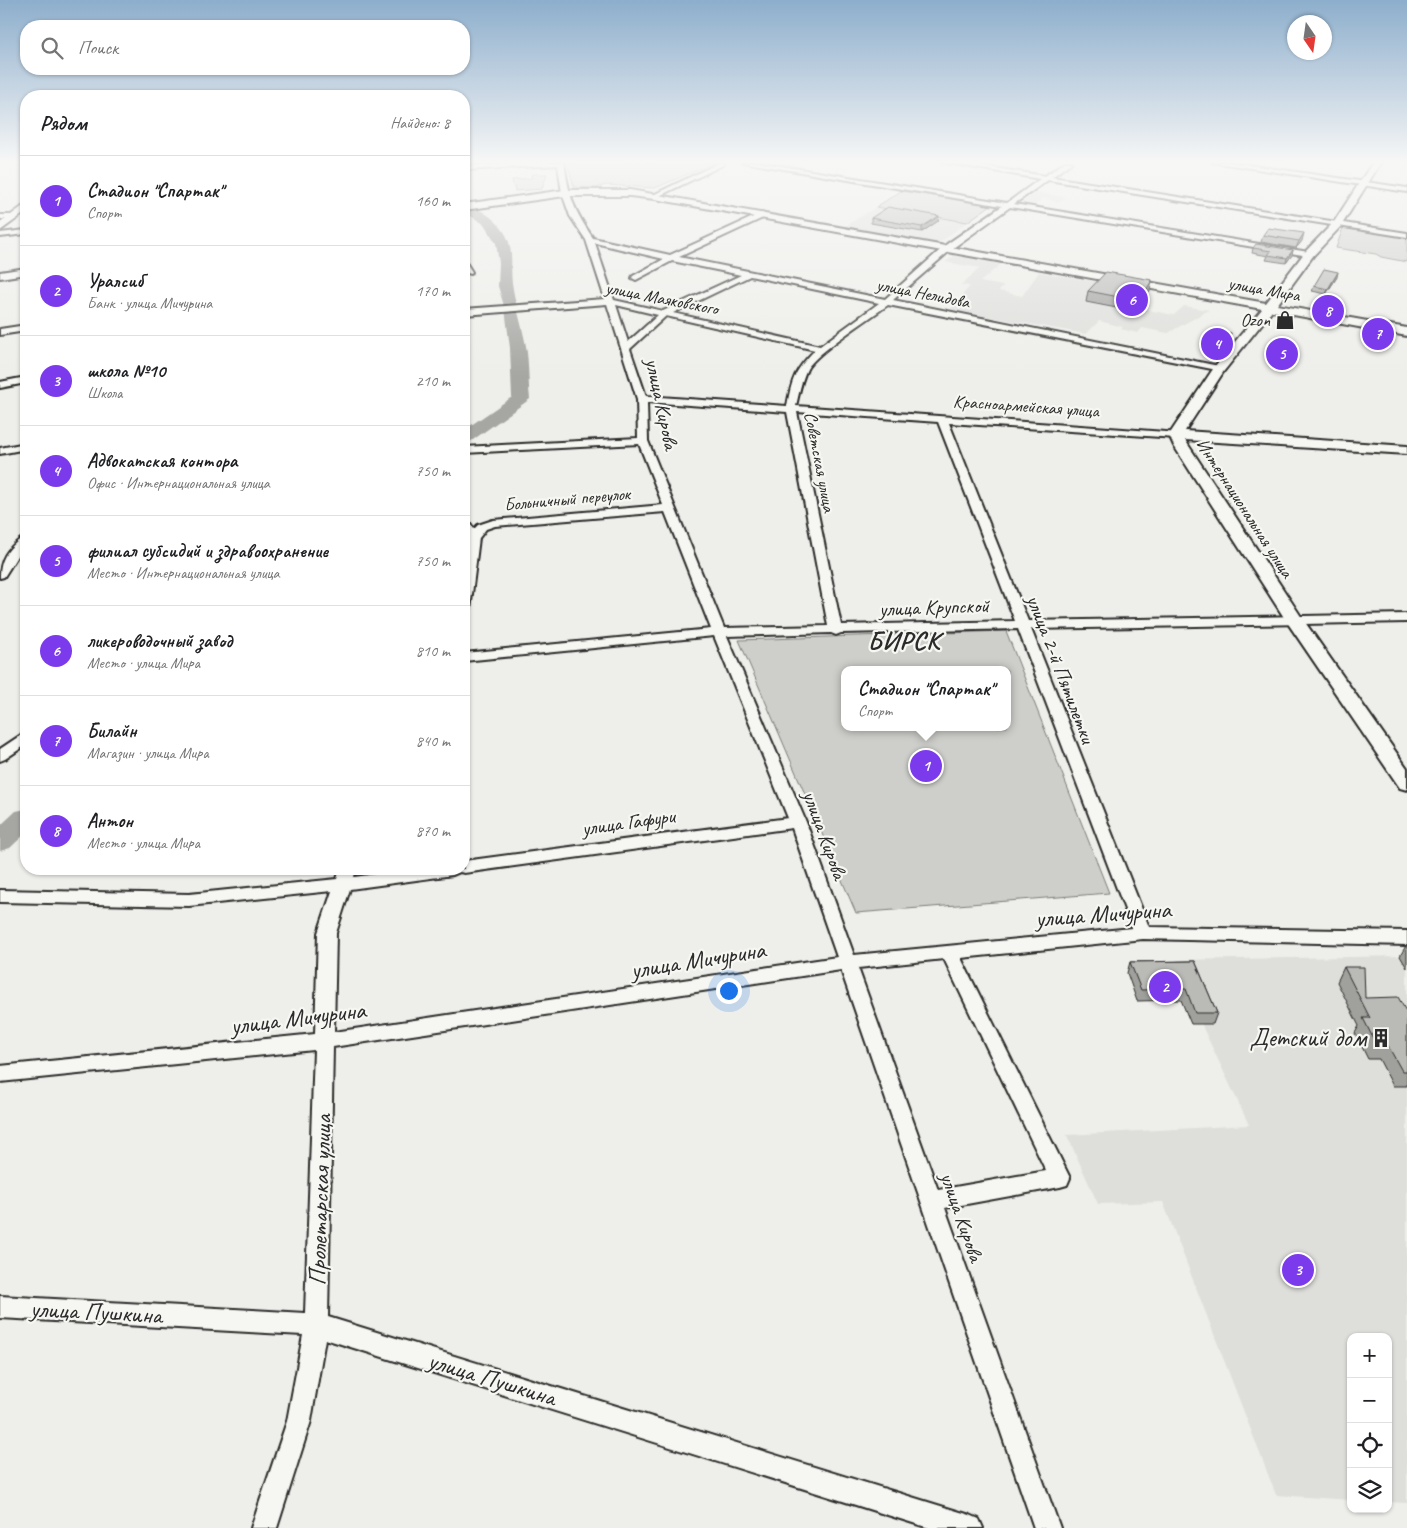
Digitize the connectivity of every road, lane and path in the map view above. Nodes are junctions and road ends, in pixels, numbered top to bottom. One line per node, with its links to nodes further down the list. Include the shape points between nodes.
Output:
1 (15, 233): 9 (street)
2 (586, 233): 11 (street, улица Кирова)
3 (724, 233): 14 (street)
4 (862, 233): 12 (main road, улица Мира)
5 (969, 233): 12 (street, Советская улица)
6 (1178, 233): 13 (street)
7 (1329, 233): 13 (main road, Интернациональная улица)
8 (1392, 233): 10 (street)
9 (0, 235)
10 (1407, 236)
11 (590, 240): 14 (street, улица Нелидова); 19 (street, улица Кирова)
12 (948, 249): 20 (street, Советская улица); 21 (main road, улица Мира)
13 (1309, 254): 21 (main road, Интернациональная улица)
14 (672, 258): 16 (street, улица Нелидова); 18 (street)
15 (20, 272): 17 (main road)
16 (748, 274): 20 (street, улица Нелидова); 23 (street)
17 (0, 275)
18 (636, 278)
19 (609, 301): 22 (street, улица Маяковского); 23 (street, улица Маяковского); 27 (street, улица Кирова)
20 (886, 302): 28 (street, Советская улица); 29 (street, улица Нелидова)
21 (1268, 308): 26 (main road, улица Мира); 29 (main road, Интернациональная улица)
22 (470, 312)
23 (665, 313): 27 (street); 28 (street, улица Маяковского)
24 (20, 329): 25 (street)
25 (0, 332)
26 (1407, 332)
27 (626, 348): 32 (street, улица Кирова)
28 (822, 349): 33 (street, Советская улица, via 803,367)
29 (1219, 369): 35 (main road, Интернациональная улица)
30 (20, 381): 31 (street)
31 (0, 384)
32 (642, 399): 33 (street, Красноармейская улица); 36 (street, улица Кирова)
33 (791, 409): 34 (street, Красноармейская улица); 50 (street, Советская улица)
34 (942, 418): 35 (street, Красноармейская улица); 49 (street, улица 2-й Пятилетки)
35 (1176, 435): 39 (main road, Красноармейская улица); 48 (main road, Интернациональная улица)
36 (644, 441): 38 (street); 41 (street, улица Кирова)
37 (20, 447): 40 (street)
38 (470, 450)
39 (1407, 450)
40 (0, 451)
41 (669, 508): 43 (street, Больничный переулок, via 493,523 482,527); 51 (street, улица Кирова)
42 (470, 533): 43 (street)
43 (473, 538): 45 (street)
44 (20, 545): 46 (street)
45 (470, 562)
46 (0, 574)
47 (1407, 618): 48 (street, улица Крупской)
48 (1294, 619): 49 (street, улица Крупской); 55 (main road, Интернациональная улица)
49 (1021, 624): 50 (street, улица Крупской); 61 (street, улица 2-й Пятилетки)
50 (836, 631): 51 (street, улица Крупской)
51 (719, 632): 52 (street, улица Крупской); 56 (street, улица Кирова)
52 (470, 656)
53 (20, 742): 54 (street)
54 (0, 756)
55 (1407, 783)
56 (798, 822): 57 (street, улица Гафури); 64 (street, улица Кирова)
57 (470, 866)
58 (361, 875): 59 (street)
59 (346, 876): 60 (street, via 189,900); 65 (street, Пролетарская улица, via 327,933)
60 (0, 896)
61 (1143, 933): 62 (street, улица Мичурина); 63 (street, улица Мичурина)
62 (1407, 938)
63 (949, 952): 64 (street, улица Мичурина); 67 (street, via 1060,1178)
64 (847, 962): 65 (street, улица Мичурина); 67 (street, улица Кирова)
65 (324, 1042): 66 (street, улица Мичурина); 69 (street, Пролетарская улица)
66 (0, 1074)
67 (933, 1201): 72 (street, улица Кирова)
68 (0, 1307): 69 (street, улица Пушкина)
69 (316, 1324): 70 (street, Пролетарская улица, via 299,1421); 71 (street, улица Пушкина)
70 (264, 1528)
71 (970, 1528)
72 (1046, 1528)

